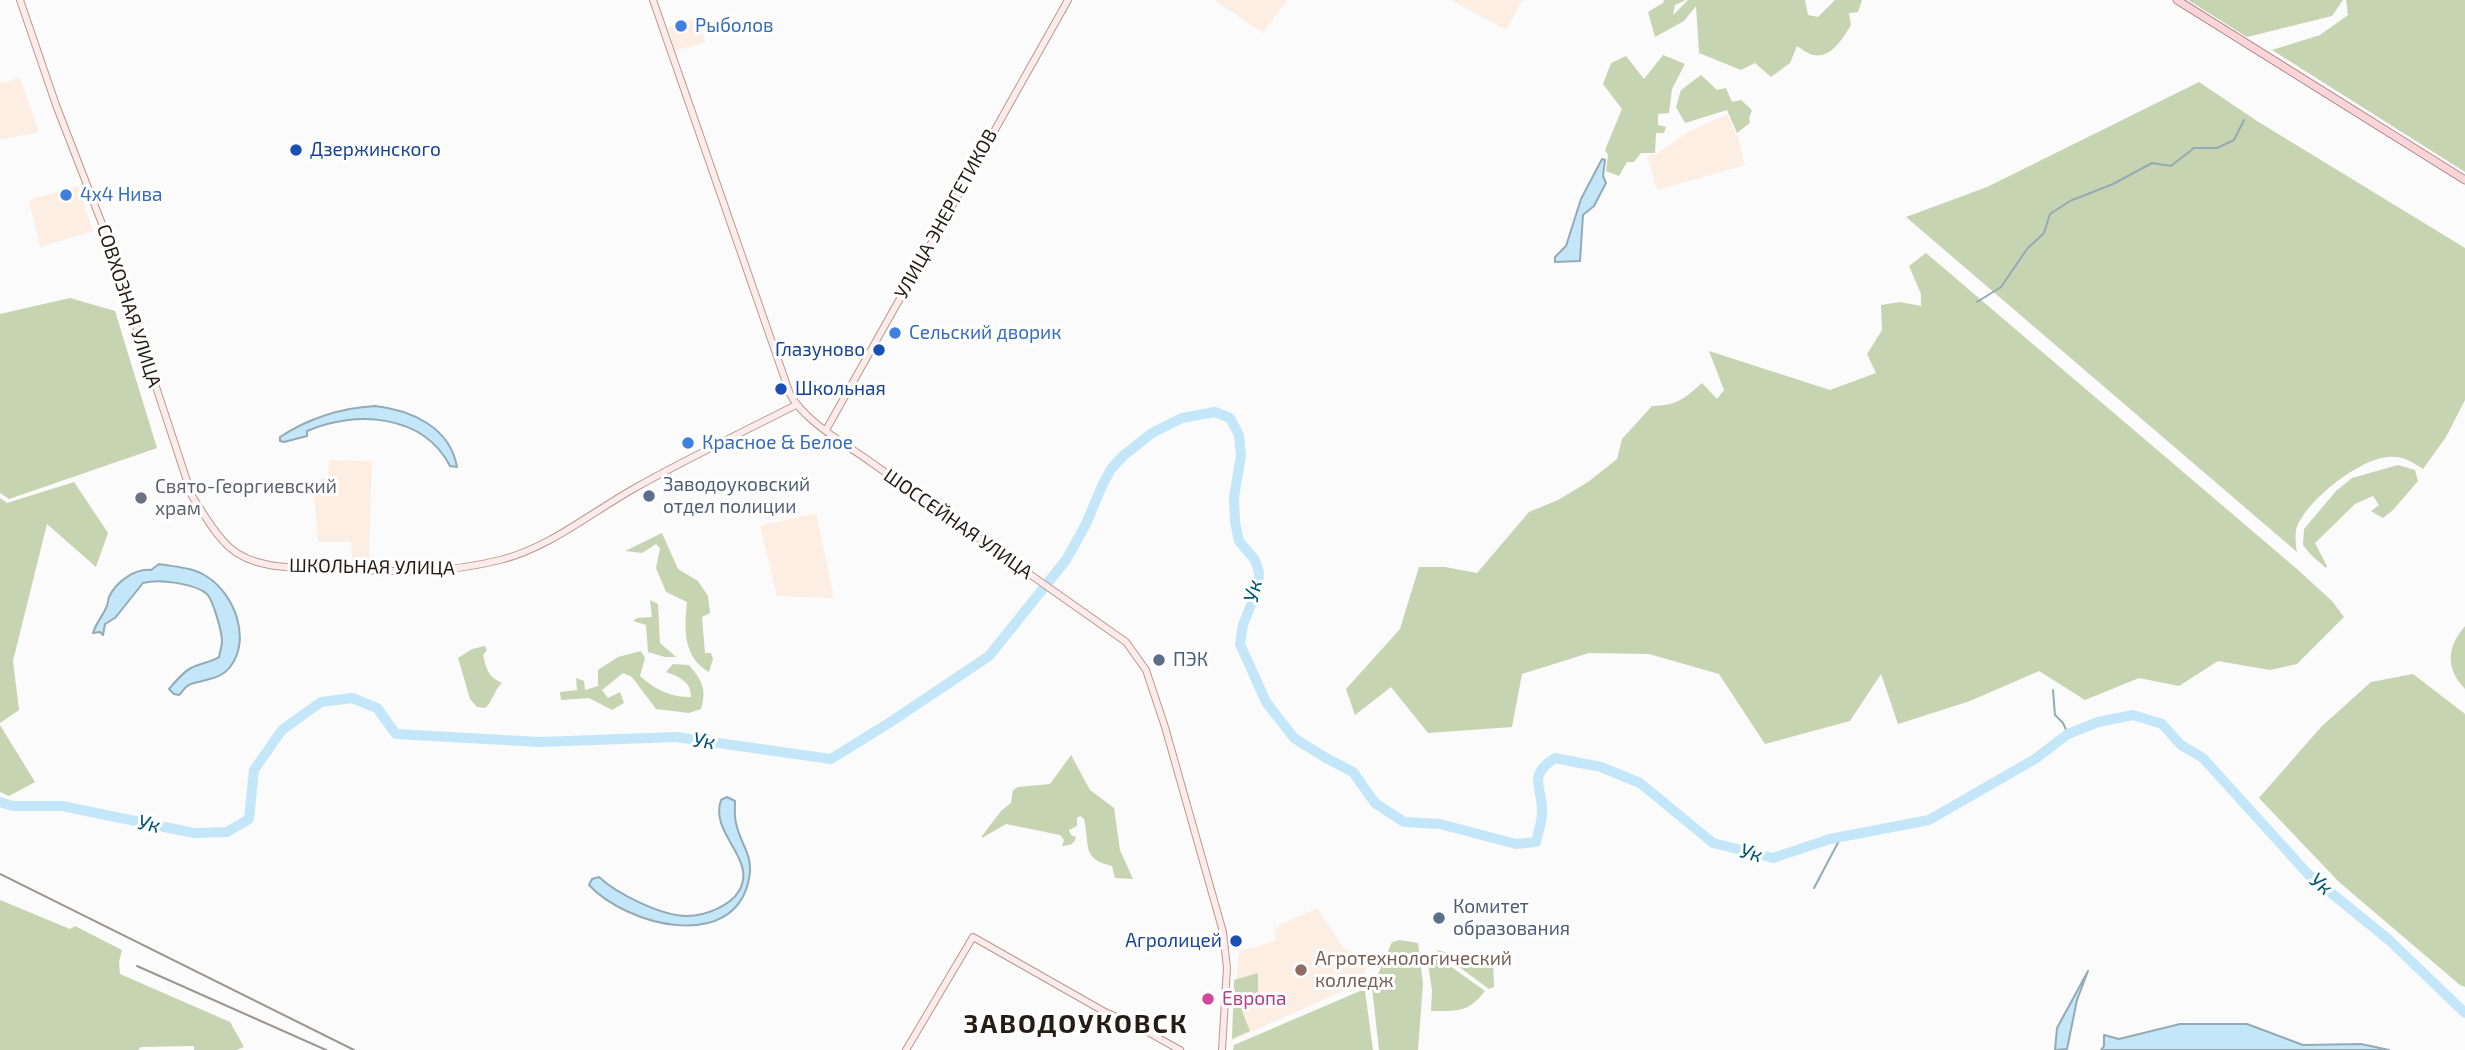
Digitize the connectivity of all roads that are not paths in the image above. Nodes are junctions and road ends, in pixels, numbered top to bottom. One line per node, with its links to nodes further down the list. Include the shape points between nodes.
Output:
1 (20, 0): 8 (street, СОВХОЗНАЯ УЛИЦА, via 104,229 192,496)
2 (653, 0): 6 (street, ШОССЕЙНАЯ УЛИЦА)
3 (1068, 0): 7 (street, УЛИЦА ЭНЕРГЕТИКОВ)
4 (2177, 0): 5 (main road)
5 (2465, 180)
6 (796, 405): 7 (street, ШОССЕЙНАЯ УЛИЦА); 8 (street, ШКОЛЬНАЯ УЛИЦА, via 639,486 545,542 503,560 418,571 280,566 252,561 230,548)
7 (825, 430): 9 (street, ШОССЕЙНАЯ УЛИЦА, via 1126,642 1146,670 1226,944)
8 (214, 530)
9 (1220, 1049)
10 (906, 1050): 11 (street, via 972,937)
11 (1180, 1050)

